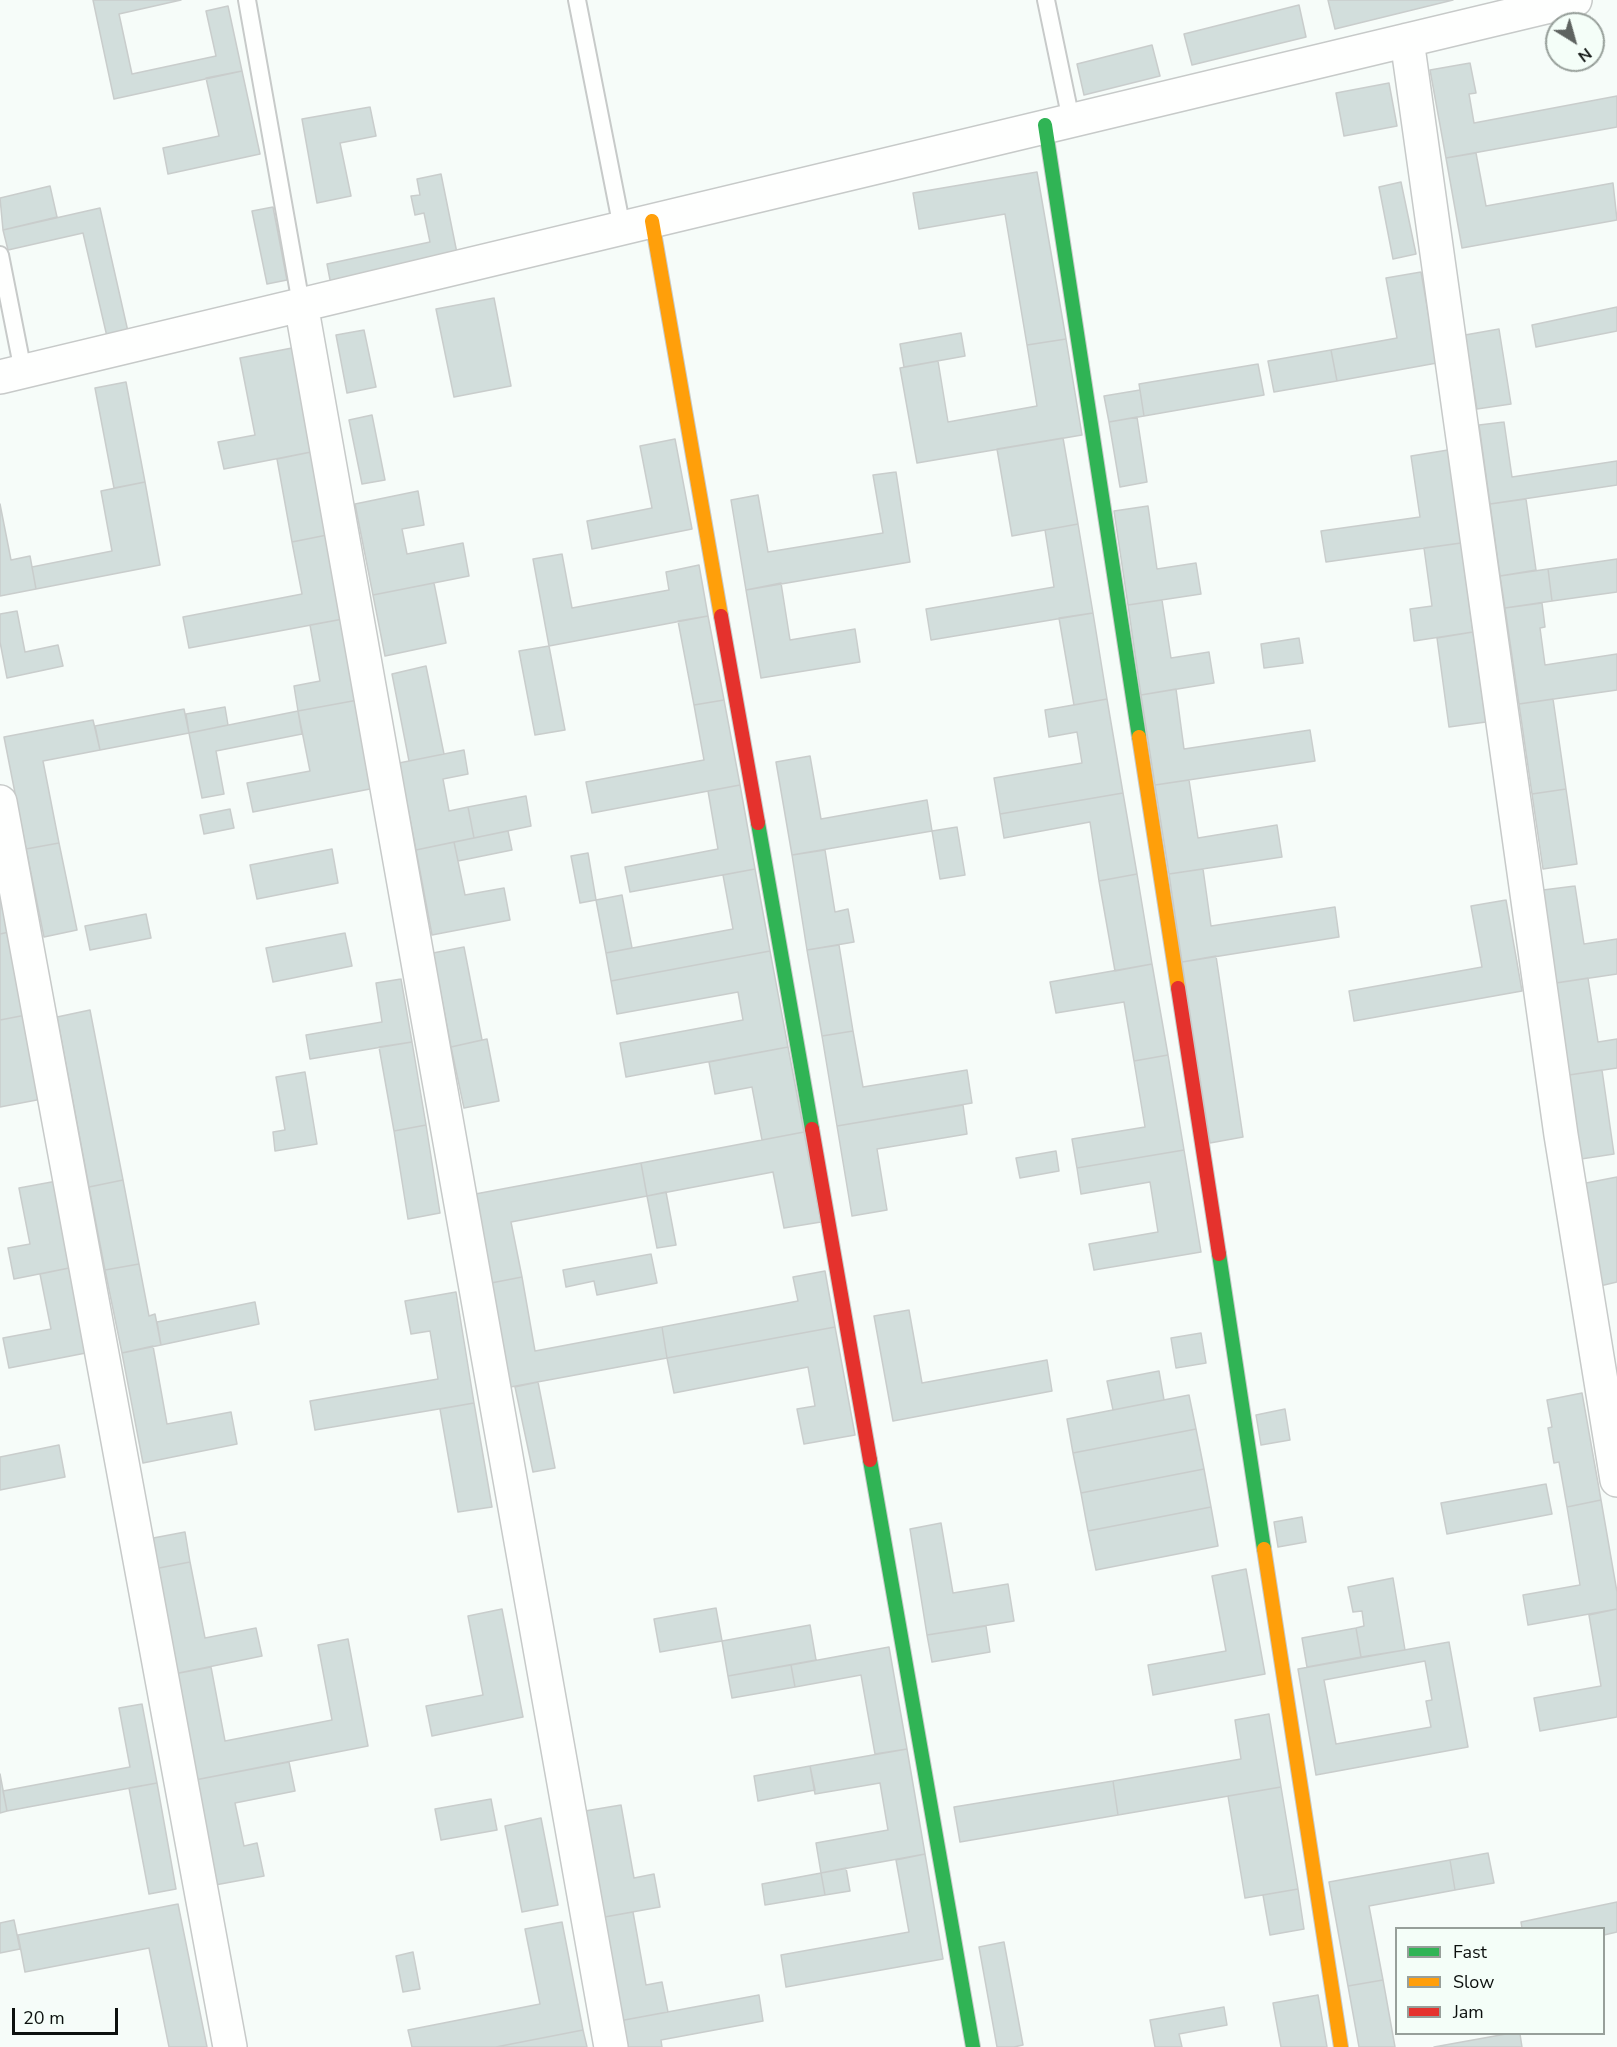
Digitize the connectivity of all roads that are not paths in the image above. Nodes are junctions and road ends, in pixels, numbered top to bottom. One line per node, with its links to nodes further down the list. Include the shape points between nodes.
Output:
1 (247, 0): 9 (lane)
2 (577, 0): 7 (lane)
3 (1046, 0): 6 (lane)
4 (1575, 0): 5 (street)
5 (1407, 40): 6 (street); 12 (street, via 1561,1135)
6 (1058, 122): 7 (street); 16 (street)
7 (637, 224): 9 (street); 15 (street)
8 (0, 255): 10 (lane)
9 (302, 304): 10 (street); 14 (street)
10 (12, 374)
11 (0, 802): 13 (street)
12 (1617, 1480)
13 (230, 2047)
14 (611, 2047)
15 (973, 2047)
16 (1341, 2047)

